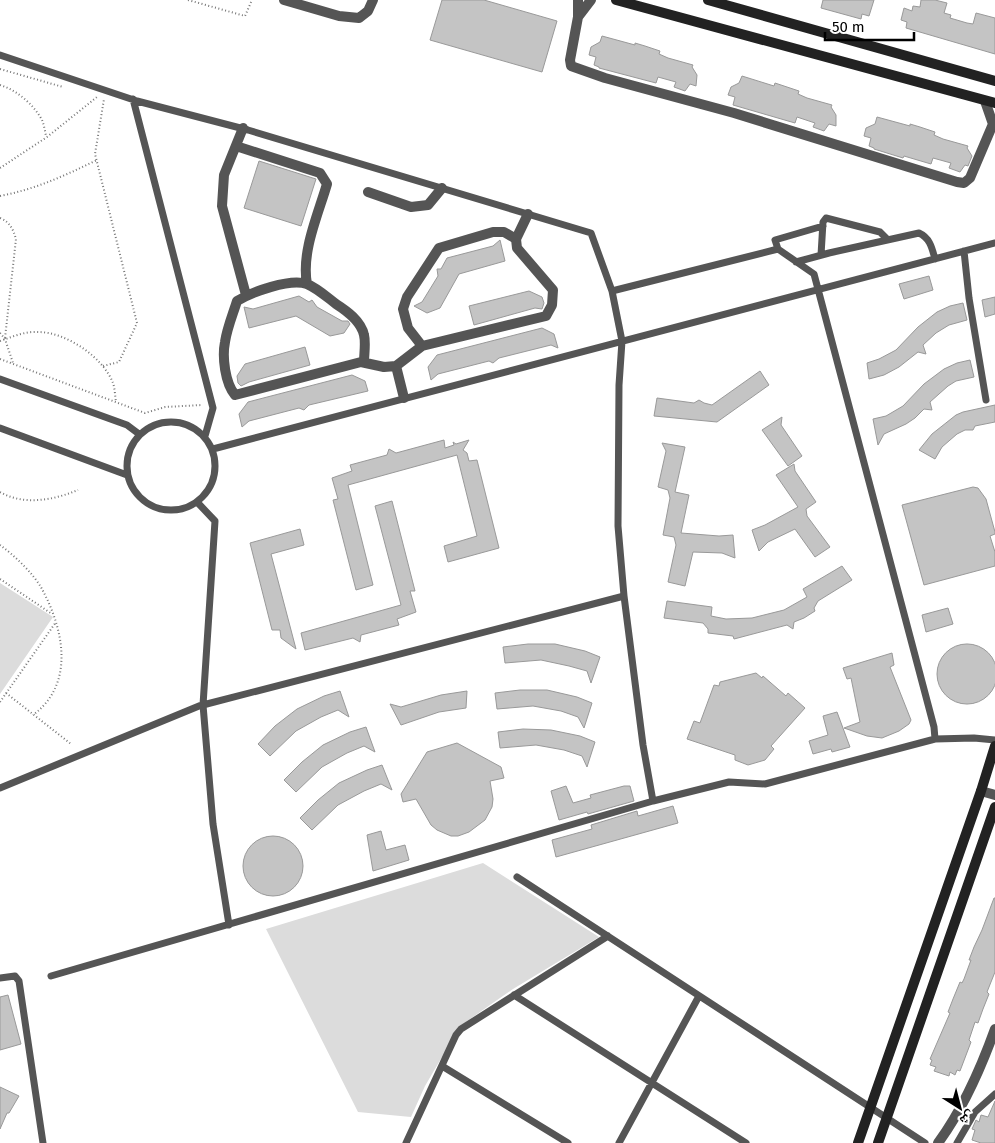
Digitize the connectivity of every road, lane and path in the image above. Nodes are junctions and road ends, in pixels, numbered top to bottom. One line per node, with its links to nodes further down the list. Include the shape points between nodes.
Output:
1 (188, 0): 2 (path, via 245,16)
2 (252, 0)
3 (284, 0): 4 (street, via 339,16 359,18 368,11)
4 (373, 0)
5 (578, 0): 9 (street)
6 (591, 0): 9 (street)
7 (616, 0): 20 (main road)
8 (708, 0): 12 (main road)
9 (578, 17): 21 (street, via 571,66 957,182 964,183 970,178)
10 (0, 55): 18 (lane)
11 (0, 69): 14 (path)
12 (995, 81)
13 (0, 85): 23 (path, via 8,87 29,103 42,120)
14 (71, 90)
15 (88, 95): 16 (path)
16 (97, 97): 17 (path); 23 (path)
17 (104, 99): 19 (path); 25 (path, via 95,154)
18 (132, 99): 22 (lane); 62 (lane, via 213,408)
19 (111, 102)
20 (990, 102): 21 (street)
21 (994, 123)
22 (242, 128): 24 (street); 27 (lane)
23 (47, 137): 26 (path)
24 (236, 146): 41 (street, via 320,173 327,184 307,251); 44 (street, via 224,175 222,206)
25 (97, 160): 29 (path, via 57,180); 53 (path, via 137,323 119,362)
26 (0, 168)
27 (442, 188): 28 (street, via 428,205 411,207); 30 (lane)
28 (368, 192)
29 (0, 196)
30 (528, 214): 33 (street); 43 (lane, via 591,233)
31 (0, 218): 46 (path, via 8,222 16,239)
32 (823, 226): 34 (lane, via 826,218 880,232); 36 (lane, via 775,240); 38 (lane)
33 (516, 239): 49 (street, via 504,232 493,232 439,248 407,297 403,309 408,328); 49 (street, via 517,248 553,290 552,305 546,316)
34 (888, 239): 38 (lane); 39 (lane, via 919,233 930,243)
35 (995, 243): 37 (lane)
36 (778, 249): 40 (lane); 43 (lane)
37 (964, 251): 39 (lane); 57 (lane)
38 (821, 255): 40 (lane)
39 (935, 259): 42 (lane)
40 (796, 262): 42 (lane, via 814,274)
41 (307, 284): 44 (street, via 286,284); 51 (street, via 356,320 364,335)
42 (818, 290): 48 (lane); 77 (lane)
43 (612, 291): 48 (lane)
44 (246, 295): 51 (street, via 237,301 224,343 228,378 235,395)
45 (0, 333): 46 (path)
46 (5, 339): 47 (path); 52 (path); 53 (path, via 38,332 55,335 91,353)
47 (0, 341)
48 (622, 341): 56 (lane); 70 (lane, via 618,526)
49 (422, 346): 54 (street)
50 (0, 359): 52 (path)
51 (364, 362): 54 (street)
52 (12, 364): 58 (path)
53 (103, 366): 58 (path, via 113,383)
54 (396, 366): 56 (street)
55 (0, 379): 61 (lane, via 127,425)
56 (404, 398): 63 (lane)
57 (986, 400)
58 (116, 402): 59 (path, via 145,413 165,407)
59 (203, 404)
60 (0, 428): 64 (lane)
61 (139, 434): 62 (lane, via 165,421 194,427); 64 (lane, via 131,446)
62 (205, 436): 63 (lane)
63 (213, 449): 67 (lane, via 216,463 214,478 208,491)
64 (127, 475): 67 (lane, via 142,500 155,507 170,510)
65 (78, 490): 66 (path, via 42,501 24,500)
66 (0, 492)
67 (197, 502): 75 (lane, via 215,521)
68 (0, 545): 71 (path, via 42,588)
69 (0, 579): 71 (path)
70 (624, 596): 75 (lane); 84 (lane)
71 (54, 614): 72 (path)
72 (56, 622): 73 (path); 76 (path, via 62,646 62,668 55,691 44,707)
73 (6, 693): 74 (path); 76 (path)
74 (0, 702)
75 (203, 705): 81 (lane); 87 (lane, via 213,824)
76 (33, 714): 79 (path)
77 (935, 739): 78 (lane); 84 (lane, via 765,784 729,782)
78 (995, 740)
79 (70, 744)
80 (995, 746): 82 (main road)
81 (0, 788)
82 (981, 792): 83 (street); 97 (main road)
83 (995, 795)
84 (653, 801): 87 (lane)
85 (995, 807): 98 (main road)
86 (517, 877): 88 (lane)
87 (229, 925): 89 (lane)
88 (608, 936): 91 (lane); 92 (lane)
89 (51, 976)
90 (0, 978): 99 (lane, via 15,976 19,981)
91 (514, 995): 94 (lane, via 462,1028); 95 (lane)
92 (699, 996): 95 (lane); 97 (lane)
93 (995, 1029): 107 (street, via 952,1124)
94 (442, 1066): 100 (lane); 101 (lane)
95 (652, 1082): 102 (lane); 103 (lane)
96 (993, 1098): 108 (lane, via 975,1112)
97 (872, 1107): 98 (lane); 104 (main road)
98 (887, 1117): 105 (main road); 106 (lane)
99 (43, 1143)
100 (406, 1143)
101 (568, 1143)
102 (619, 1143)
103 (746, 1143)
104 (858, 1143)
105 (878, 1143)
106 (926, 1143)
107 (938, 1143)
108 (957, 1143)

